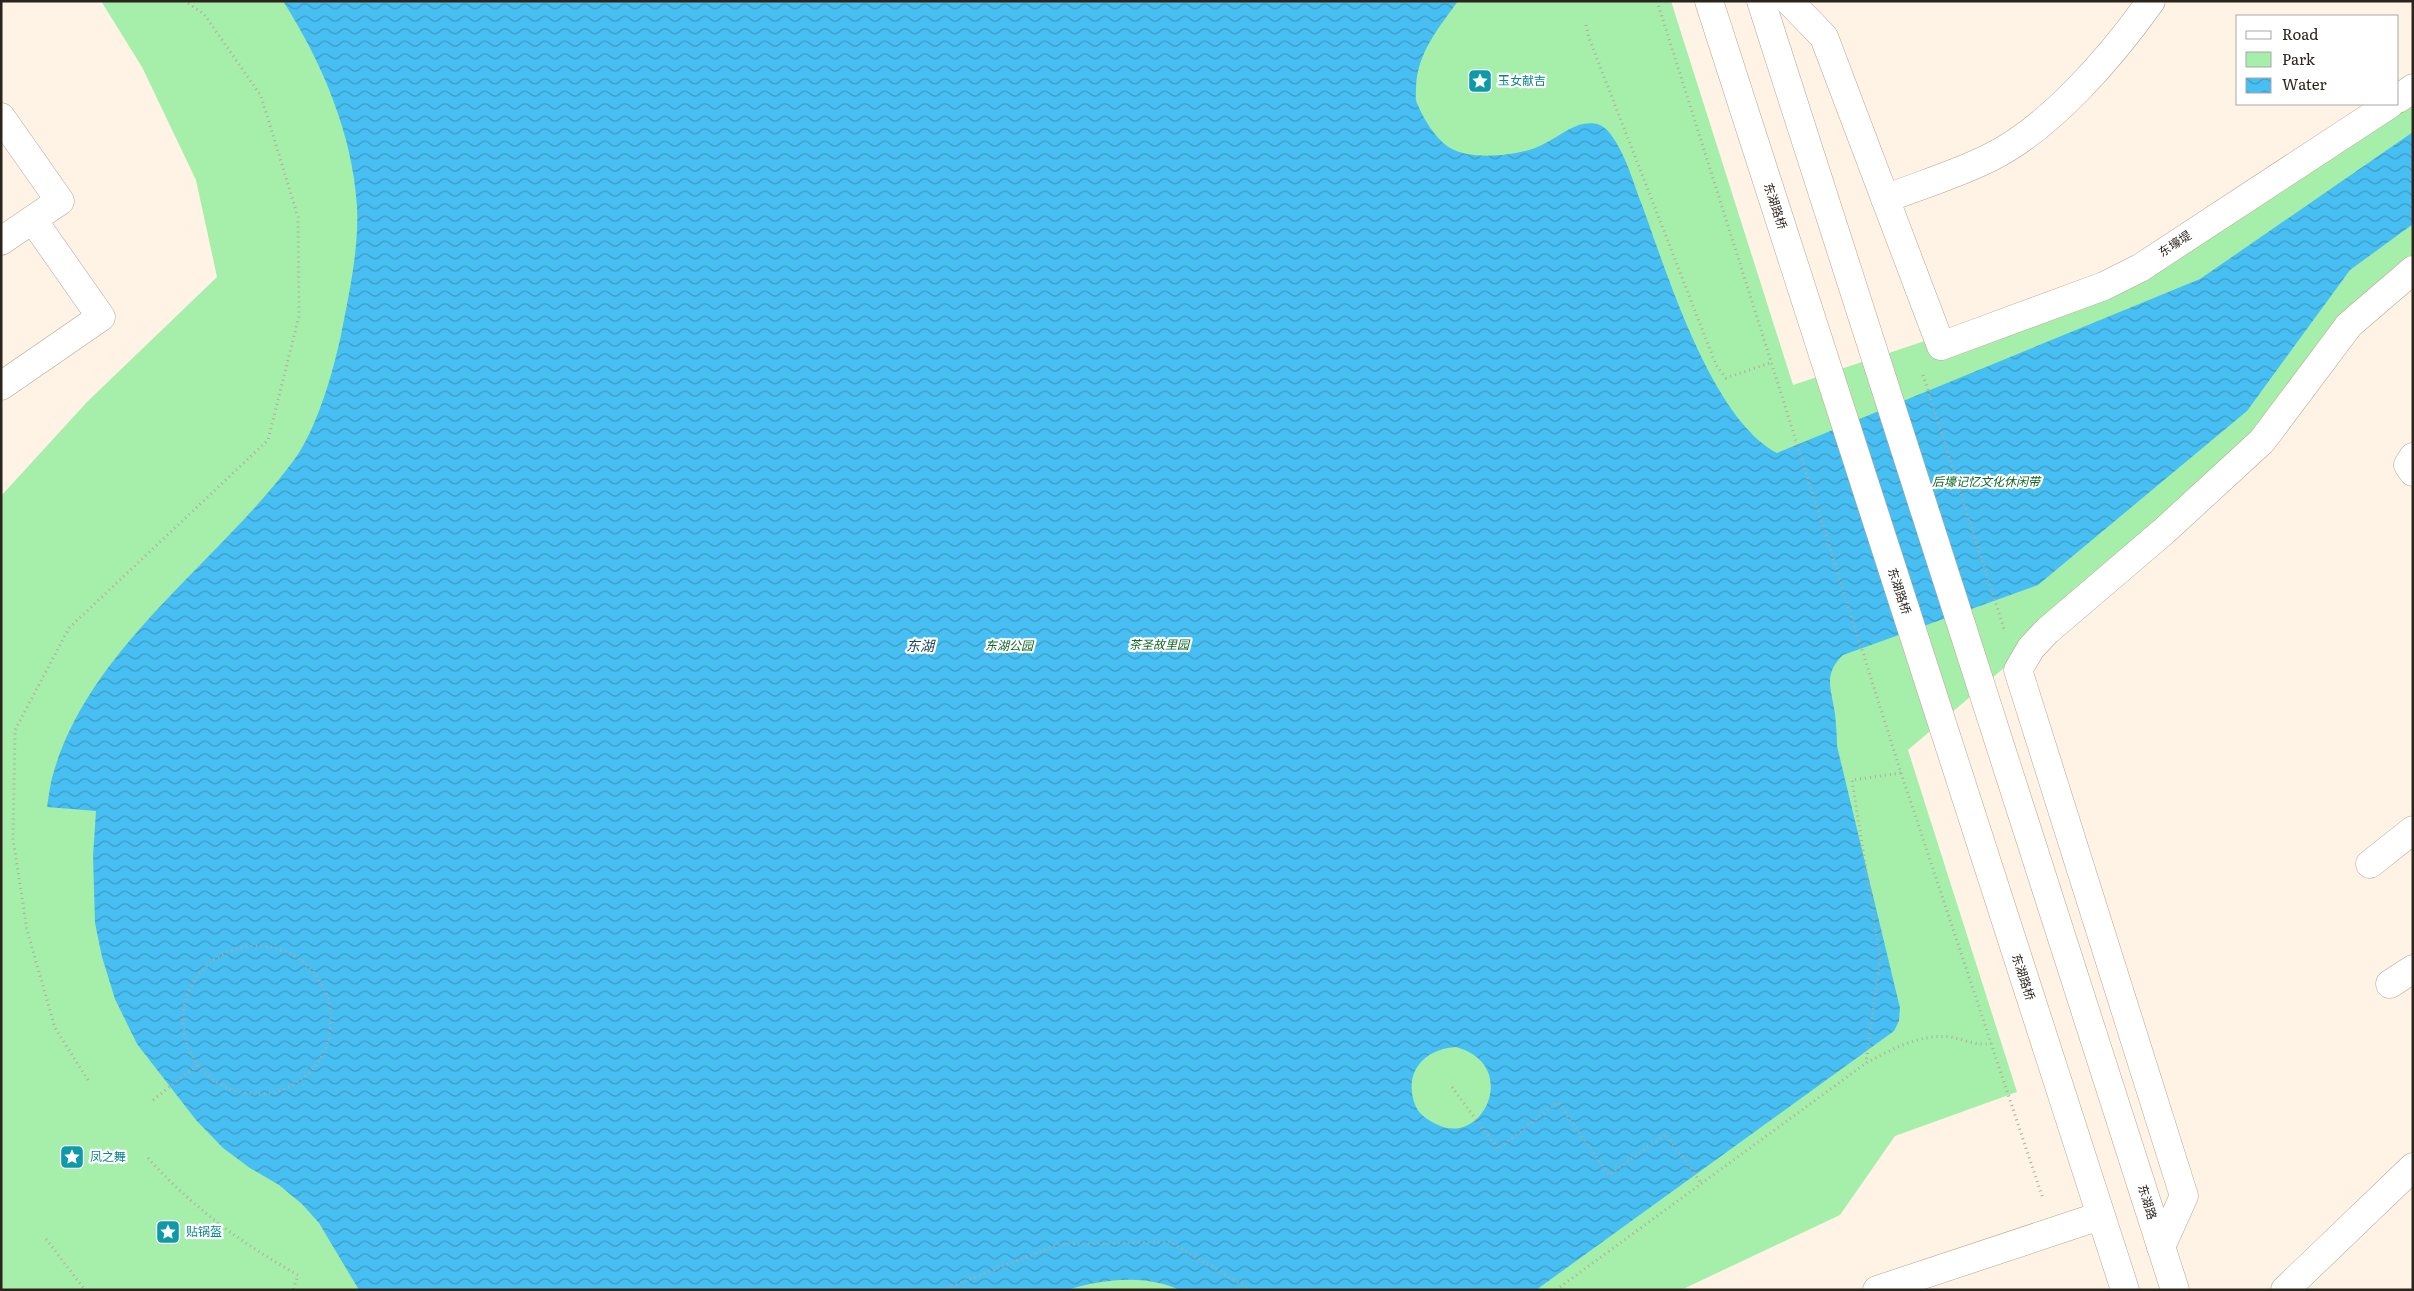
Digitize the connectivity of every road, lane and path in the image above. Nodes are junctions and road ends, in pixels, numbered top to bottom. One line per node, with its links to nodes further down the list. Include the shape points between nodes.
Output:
1 (185, 1): 30 (path, via 204,14 261,96 298,217 299,316 268,440 69,628 15,730 12,839 27,930 55,1028)
2 (1657, 1): 16 (path)
3 (1709, 1): 36 (main road, 东湖路桥)
4 (1761, 1): 39 (main road, 东湖路)
5 (1789, 1): 12 (main road, via 1824,37)
6 (2151, 1): 12 (main road, via 2125,37 2072,94 2028,134 1991,157)
7 (1586, 25): 16 (path, via 1716,365 1726,378)
8 (2413, 88): 9 (main road)
9 (2399, 98)
10 (2388, 105): 12 (main road, 东壕堤, via 2140,268 2104,286 1941,346)
11 (1, 117): 13 (main road, via 60,201)
12 (1885, 199)
13 (33, 220): 14 (main road); 18 (main road, via 101,317)
14 (1, 241)
15 (2413, 270): 39 (main road, via 2349,325 2262,441 2164,532 2047,631 2031,648 2018,670 2184,1196)
16 (1770, 363): 22 (path)
17 (1922, 372): 21 (path)
18 (1, 386)
19 (2413, 457): 20 (main road, via 2408,465)
20 (2413, 472)
21 (2001, 619)
22 (1901, 773): 27 (path); 28 (path, via 1852,780 1880,959)
23 (2413, 830): 24 (main road)
24 (2370, 864)
25 (2413, 968): 26 (main road)
26 (2390, 984)
27 (1991, 1043): 28 (path, via 1983,1046 1951,1037 1931,1037 1901,1046); 37 (path)
28 (1866, 1063): 35 (path)
29 (197, 1064): 29 (path, via 226,1089 269,1094 309,1075 328,1043 332,1009 315,973 282,949 244,944 207,962 186,998 183,1030); 32 (path)
30 (88, 1080)
31 (1452, 1087): 35 (path, via 1498,1149 1558,1102 1609,1175 1666,1134)
32 (153, 1100)
33 (148, 1158): 41 (path, via 216,1223 298,1275)
34 (2413, 1167): 48 (main road)
35 (1701, 1183): 44 (path)
36 (2100, 1216): 37 (main road); 46 (main road)
37 (2054, 1232): 45 (main road)
38 (46, 1239): 40 (path)
39 (2160, 1246): 47 (main road, 东湖路)
40 (85, 1290)
41 (293, 1290)
42 (942, 1290): 43 (path, via 1060,1244 1170,1242)
43 (1251, 1290)
44 (1556, 1290)
45 (1877, 1290)
46 (2125, 1290)
47 (2175, 1290)
48 (2285, 1290)

